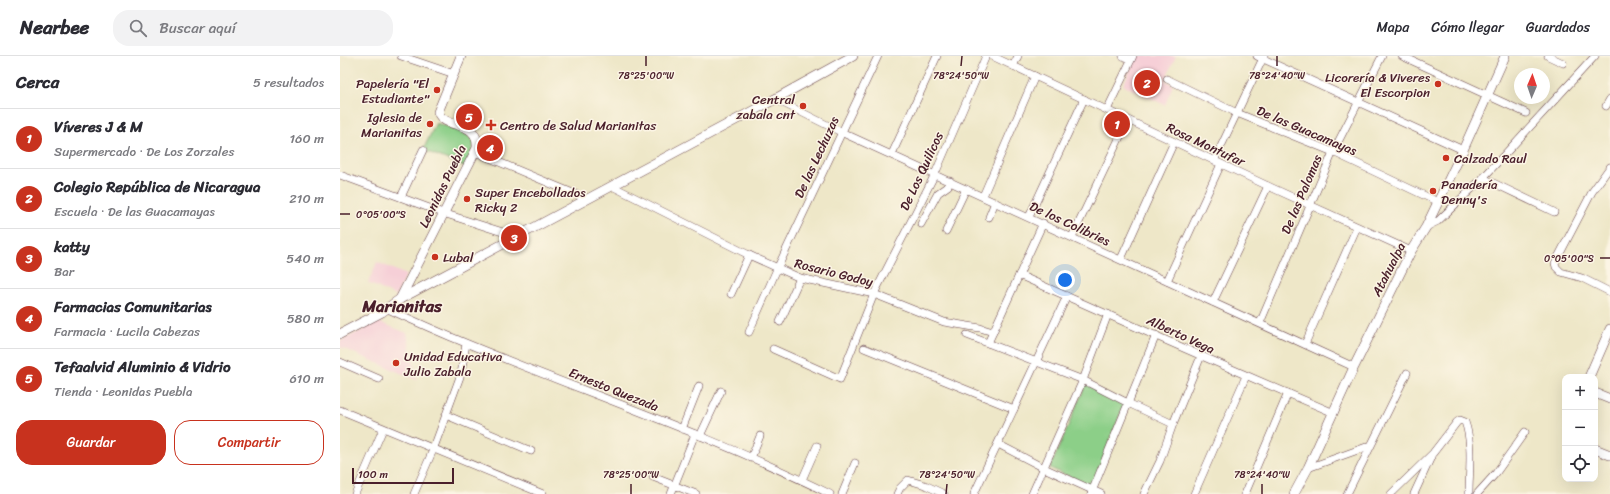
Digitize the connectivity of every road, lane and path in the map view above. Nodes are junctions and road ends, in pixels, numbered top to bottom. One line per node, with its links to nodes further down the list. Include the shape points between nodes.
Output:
1 (401, 56): 19 (street)
2 (461, 56): 19 (street, Leonidas Puebla)
3 (853, 56): 23 (street)
4 (878, 56): 32 (street, De las Lechuzas)
5 (936, 56): 38 (street)
6 (986, 56): 42 (street, De Los Quilicos)
7 (992, 56): 18 (street, Rosa Montufar)
8 (1018, 56): 18 (street)
9 (1123, 56): 16 (street)
10 (1382, 56): 26 (street, De las Palomas)
11 (1402, 56): 22 (street)
12 (1505, 56): 22 (street, Atahualpa)
13 (1548, 56): 17 (street)
14 (1595, 56): 44 (street)
15 (1261, 57): 26 (street); 29 (street)
16 (1132, 58): 28 (street)
17 (1563, 63)
18 (1013, 66): 20 (street, Rosa Montufar)
19 (454, 74): 36 (street, Leonidas Puebla, via 439,113 442,118 474,134 477,143)
20 (1035, 76): 24 (street, Rosa Montufar); 49 (street)
21 (1167, 79): 29 (street, De las Guacamayas)
22 (1488, 95): 30 (street); 35 (street, Atahualpa)
23 (775, 99): 32 (street, De los Colibries); 46 (street)
24 (1084, 99): 28 (street, Rosa Montufar); 58 (street)
25 (1610, 99): 27 (street)
26 (1358, 102): 35 (street); 37 (street, De las Palomas)
27 (1606, 106)
28 (1107, 110): 31 (street, Rosa Montufar)
29 (1237, 113): 37 (street, De las Guacamayas); 39 (street)
30 (1526, 113)
31 (1128, 120): 33 (street, Rosa Montufar); 65 (street)
32 (841, 132): 38 (street, De los Colibries); 69 (street, De las Lechuzas)
33 (1174, 142): 39 (street, Rosa Montufar); 68 (street)
34 (424, 150): 50 (street)
35 (1463, 150): 53 (street, Atahualpa)
36 (475, 152): 51 (street); 56 (street, Leonidas Puebla)
37 (1333, 152): 53 (street, De las Guacamayas); 54 (street, De las Palomas)
38 (892, 154): 42 (street, De los Colibries)
39 (1214, 161): 40 (street, Rosa Montufar)
40 (1221, 164): 47 (street, Rosa Montufar); 73 (street)
41 (1610, 167): 75 (street, via 1592,192 1555,263 1561,272 1582,278)
42 (935, 174): 45 (street, De los Colibries); 77 (street, De Los Quilicos)
43 (340, 175): 50 (street)
44 (1483, 178): 55 (street); 62 (street, via 1438,221)
45 (950, 181): 48 (street, De los Colibries); 60 (street, via 948,186 938,193)
46 (612, 186): 51 (street); 67 (street, Rosario Godoy)
47 (1268, 186): 54 (street, Rosa Montufar); 80 (street)
48 (966, 189): 49 (street, De los Colibries); 63 (street)
49 (983, 196): 52 (street, De los Colibries)
50 (401, 197): 56 (street)
51 (588, 199): 64 (street)
52 (995, 202): 57 (street); 58 (street, De los Colibries)
53 (1438, 202): 62 (street, Atahualpa)
54 (1310, 205): 61 (street, Rosa Montufar); 84 (street, De las Palomas)
55 (1554, 212)
56 (443, 213): 64 (street); 71 (street, Leonidas Puebla)
57 (989, 217)
58 (1029, 217): 59 (street, De los Colibries)
59 (1042, 223): 65 (street, De los Colibries); 70 (street)
60 (921, 224)
61 (1357, 227): 66 (street, Rosa Montufar); 93 (street)
62 (1426, 227): 66 (street, Atahualpa)
63 (946, 231)
64 (518, 237): 74 (street)
65 (1072, 237): 68 (street, De los Colibries)
66 (1411, 251): 100 (street, Atahualpa)
67 (749, 255): 69 (street, Rosario Godoy); 76 (street)
68 (1121, 259): 73 (street, De los Colibries)
69 (777, 269): 72 (street, Rosario Godoy); 86 (street, De las Lechuzas)
70 (1020, 275): 78 (street, Alberto Vega); 87 (street)
71 (411, 278): 74 (street, via 415,286); 79 (street, Leonidas Puebla)
72 (800, 278): 77 (street, Rosario Godoy); 83 (street)
73 (1167, 281): 80 (street, De los Colibries)
74 (423, 287): 79 (street)
75 (1610, 292)
76 (731, 294)
77 (874, 294): 87 (street, Rosario Godoy, via 944,322); 96 (street, De Los Quilicos, via 840,379)
78 (1066, 296): 82 (street, Alberto Vega); 98 (street)
79 (400, 299): 81 (street)
80 (1213, 302): 84 (street, De los Colibries)
81 (388, 309): 88 (street); 92 (street, Ernesto Quezada)
82 (1108, 314): 90 (street, Alberto Vega); 105 (street)
83 (780, 322)
84 (1260, 323): 93 (street, De los Colibries)
85 (1610, 329): 94 (street)
86 (749, 332)
87 (993, 332): 91 (street)
88 (340, 334)
89 (967, 335): 91 (street)
90 (1156, 335): 97 (street, Alberto Vega); 111 (street)
91 (988, 343): 98 (street)
92 (466, 344): 115 (street, via 461,374); 118 (street, Ernesto Quezada)
93 (1305, 344): 100 (street, De los Colibries)
94 (1607, 344): 102 (street)
95 (864, 348): 112 (street)
96 (773, 349)
97 (1201, 356): 103 (street, Alberto Vega); 116 (street)
98 (1035, 361): 105 (street); 112 (street)
99 (340, 362): 104 (street)
100 (1354, 367): 114 (street, Atahualpa)
101 (1407, 373): 124 (street)
102 (1592, 374)
103 (1246, 376): 108 (street, Alberto Vega); 151 (street)
104 (379, 379)
105 (1084, 380): 111 (street); 132 (street)
106 (699, 386): 118 (street)
107 (721, 391): 120 (street)
108 (1288, 393): 114 (street, Alberto Vega); 152 (street)
109 (1598, 394): 110 (street)
110 (1610, 400)
111 (1128, 403): 116 (street); 137 (street)
112 (1014, 409): 122 (street)
113 (340, 410): 117 (street)
114 (1334, 412): 133 (street, Atahualpa)
115 (446, 415): 125 (street); 127 (street)
116 (1173, 424): 150 (street, via 1160,461)
117 (383, 429): 125 (street); 138 (street)
118 (682, 429): 120 (street, Ernesto Quezada)
119 (1525, 432): 158 (street, via 1496,473)
120 (698, 435): 130 (street, Ernesto Quezada); 136 (street)
121 (760, 436): 130 (street)
122 (998, 444): 132 (street); 147 (street)
123 (817, 446): 135 (street)
124 (1369, 446): 133 (street); 154 (street)
125 (433, 450): 139 (street); 140 (street)
126 (1598, 450): 129 (street)
127 (532, 451)
128 (1433, 453): 155 (street); 156 (street); 157 (street, via 1457,422 1465,422 1469,449)
129 (1610, 455)
130 (751, 458): 135 (street, Ernesto Quezada)
131 (855, 464): 144 (street)
132 (1044, 468): 137 (street); 148 (street)
133 (1308, 468): 153 (street, Atahualpa)
134 (653, 477): 136 (street)
135 (802, 480): 143 (street, Ernesto Quezada)
136 (675, 486): 141 (street); 142 (street)
137 (1092, 492): 149 (street)
138 (356, 494)
139 (414, 494)
140 (543, 494)
141 (671, 494)
142 (696, 494)
143 (830, 494)
144 (842, 494)
145 (897, 494): 146 (street, via 908,480)
146 (944, 494)
147 (974, 494)
148 (1032, 494)
149 (1101, 494)
150 (1144, 494)
151 (1194, 494)
152 (1245, 494)
153 (1294, 494)
154 (1347, 494)
155 (1391, 494)
156 (1414, 494)
157 (1468, 494)
158 (1477, 494)

